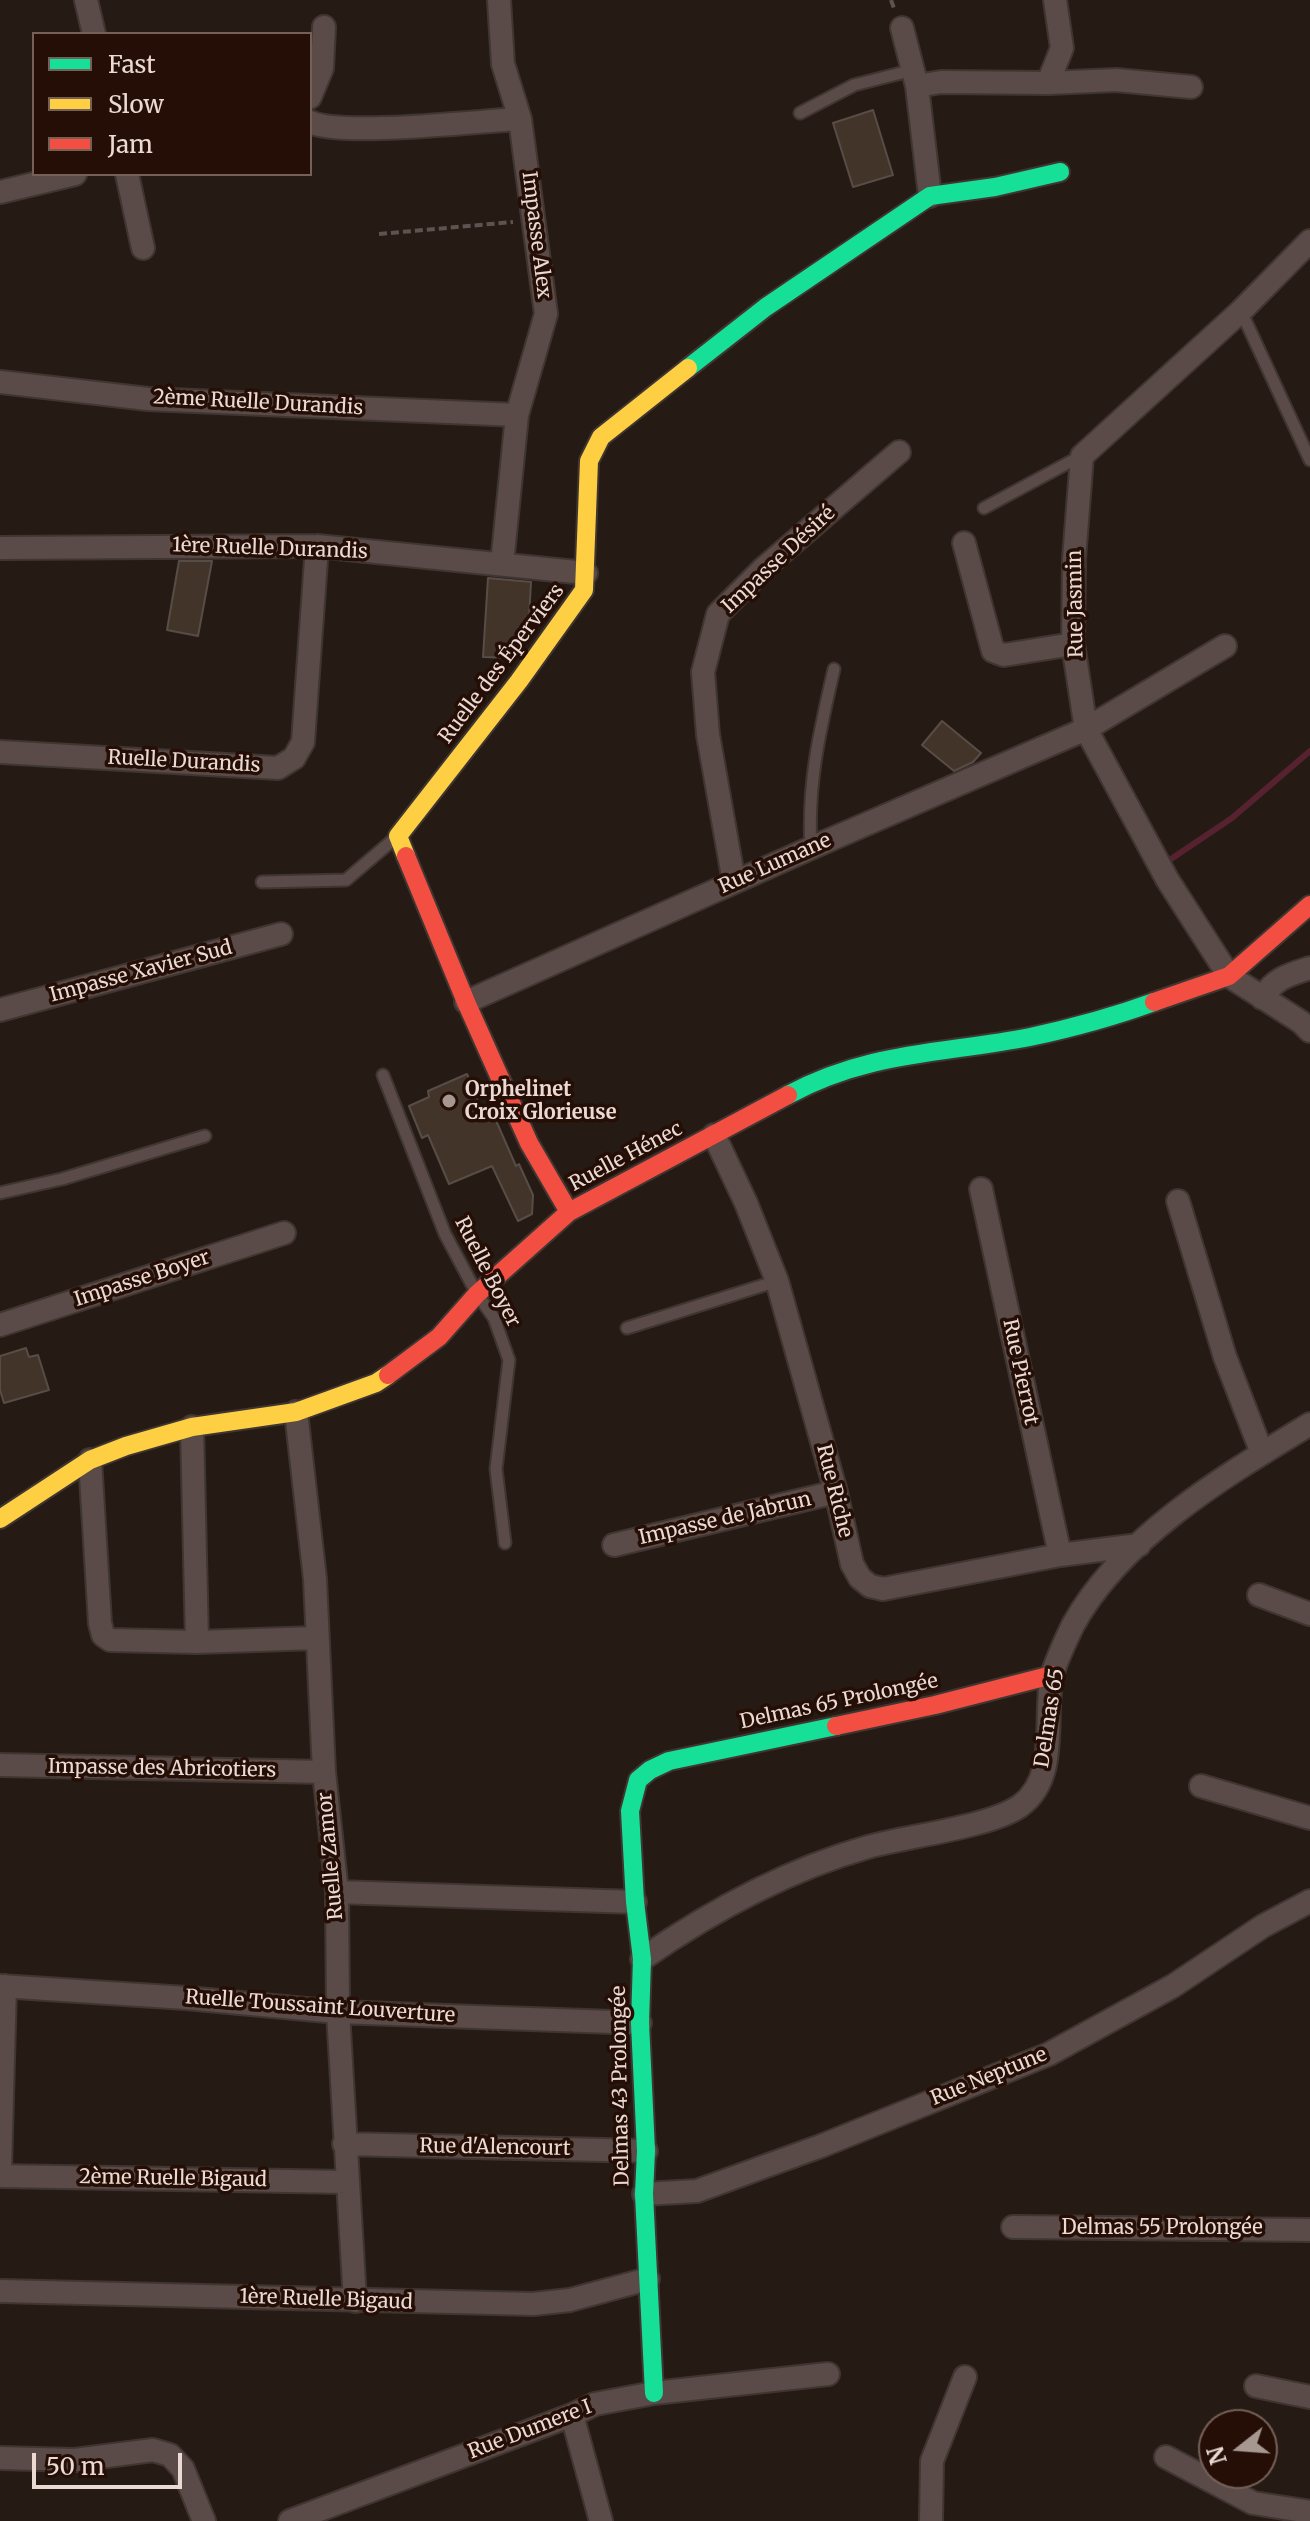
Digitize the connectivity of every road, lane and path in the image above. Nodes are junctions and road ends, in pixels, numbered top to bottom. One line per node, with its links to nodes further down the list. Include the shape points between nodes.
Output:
1 (86, 0): 6 (street)
2 (499, 0): 12 (street, Impasse Alex, via 503,64)
3 (1055, 0): 8 (street, via 1062,48)
4 (324, 27): 10 (street, via 322,68)
5 (902, 28): 7 (street)
6 (94, 32)
7 (915, 78): 8 (street); 11 (lane, via 854,85); 18 (street)
8 (1048, 83): 9 (street, via 1116,80)
9 (1191, 87)
10 (312, 92)
11 (800, 113)
12 (520, 119): 13 (street, via 359,128); 19 (street, Impasse Alex)
13 (312, 123)
14 (1060, 172): 18 (street, Ruelle des Éperviers)
15 (67, 176): 17 (street)
16 (127, 176): 22 (street)
17 (0, 192)
18 (930, 196): 34 (street, Ruelle des Éperviers, via 766,307 601,437 589,461)
19 (536, 221): 20 (path); 25 (street, Impasse Alex, via 546,314)
20 (379, 234)
21 (1310, 241): 23 (street)
22 (143, 248)
23 (1241, 311): 27 (street); 28 (lane)
24 (0, 382): 25 (street, 2ème Ruelle Durandis, via 148,399)
25 (517, 415): 33 (street, Impasse Alex)
26 (899, 452): 43 (street, Impasse Désiré, via 718,614 703,672 708,735)
27 (1082, 456): 29 (lane); 35 (street, Rue Jasmin)
28 (1310, 460)
29 (984, 508)
30 (964, 543): 35 (street, via 993,651 1004,655)
31 (317, 546): 32 (street, 1ère Ruelle Durandis); 33 (street, 1ère Ruelle Durandis); 39 (street, Ruelle Durandis, via 303,742 294,758 278,768)
32 (0, 548)
33 (502, 564): 34 (street, 1ère Ruelle Durandis)
34 (586, 573): 40 (street, Ruelle des Éperviers, via 584,590 529,668)
35 (1073, 644): 38 (street, Rue Jasmin)
36 (1225, 646): 38 (street, Rue Lumane)
37 (834, 669): 41 (lane, via 814,758)
38 (1086, 729): 41 (street, Rue Lumane); 47 (street, Rue Jasmin, via 1167,879)
39 (0, 752)
40 (398, 836): 42 (lane, via 346,880); 49 (street)
41 (811, 848): 43 (street, Rue Lumane)
42 (262, 882)
43 (734, 882): 49 (street, Rue Lumane)
44 (1310, 905): 47 (street, Ruelle Hénec)
45 (281, 934): 50 (street, Impasse Xavier Sud)
46 (1310, 968): 48 (street, via 1272,983)
47 (1229, 976): 48 (street, Rue Jasmin); 53 (street, Ruelle Hénec, via 1056,1031 868,1062 817,1079)
48 (1262, 998): 51 (street, Rue Jasmin)
49 (466, 1002): 58 (street, via 529,1143)
50 (0, 1010)
51 (1309, 1029)
52 (383, 1075): 61 (lane, Ruelle Boyer, via 445,1234)
53 (714, 1135): 58 (street, Ruelle Hénec); 60 (street, Rue Riche)
54 (205, 1136): 56 (lane)
55 (981, 1189): 74 (street, Rue Pierrot)
56 (0, 1193)
57 (1178, 1201): 67 (street, via 1225,1357)
58 (569, 1212): 61 (street, Ruelle Hénec)
59 (284, 1233): 62 (street, Impasse Boyer)
60 (777, 1281): 63 (lane); 69 (street, Rue Riche)
61 (477, 1294): 64 (street, Ruelle Hénec, via 439,1337 376,1383); 71 (lane, Ruelle Boyer, via 494,1318 509,1360 496,1469)
62 (0, 1325)
63 (627, 1328)
64 (296, 1412): 66 (street, Ruelle Hénec); 77 (street, Ruelle Zamor, via 315,1579)
65 (1310, 1424): 67 (street, Delmas 65)
66 (192, 1427): 68 (street, Ruelle Hénec); 78 (street)
67 (1262, 1453): 73 (street, Delmas 65)
68 (90, 1460): 70 (street, Ruelle Hénec); 78 (street, via 103,1635 110,1640)
69 (836, 1492): 72 (street, Impasse de Jabrun); 74 (street, Rue Riche, via 852,1564 870,1586 883,1589)
70 (0, 1519)
71 (505, 1543)
72 (614, 1545)
73 (1139, 1545): 74 (street, Rue Riche); 79 (street, Delmas 65, via 1101,1582)
74 (1060, 1555)
75 (1259, 1595): 76 (street)
76 (1310, 1614)
77 (316, 1638): 78 (street); 81 (street, Ruelle Zamor)
78 (197, 1642)
79 (1052, 1675): 82 (street, Delmas 65 Prolongée, via 669,1761); 88 (street, Delmas 65, via 1044,1771 1035,1791 1019,1806 802,1869 679,1933)
80 (0, 1765): 81 (street, Impasse des Abricotiers)
81 (324, 1772): 85 (street, Ruelle Zamor)
82 (638, 1780): 87 (street, Delmas 43 Prolongée, via 630,1811)
83 (1201, 1786): 84 (street)
84 (1310, 1818)
85 (337, 1892): 87 (street); 90 (street, Ruelle Zamor)
86 (1310, 1901): 97 (street, Rue Neptune, via 1173,1986 1049,2054 697,2191)
87 (635, 1902): 88 (street, Delmas 43 Prolongée)
88 (642, 1959): 91 (street, Delmas 43 Prolongée)
89 (3, 1986): 90 (street, Ruelle Toussaint Louverture); 94 (street)
90 (338, 2012): 91 (street, Ruelle Toussaint Louverture); 92 (street, Ruelle Zamor)
91 (640, 2023): 93 (street, Delmas 43 Prolongée)
92 (344, 2144): 93 (street, Rue d'Alencourt); 96 (street, Ruelle Zamor)
93 (646, 2151): 97 (street, Delmas 43 Prolongée)
94 (0, 2169)
95 (0, 2176): 96 (street, 2ème Ruelle Bigaud)
96 (346, 2182): 102 (street, Ruelle Zamor)
97 (644, 2194): 100 (street, Delmas 43 Prolongée)
98 (1013, 2227): 99 (street, Delmas 55 Prolongée)
99 (1310, 2230)
100 (648, 2279): 102 (street, 1ère Ruelle Bigaud, via 533,2304); 106 (street, Delmas 43 Prolongée)
101 (0, 2291): 102 (street, 1ère Ruelle Bigaud)
102 (355, 2301)
103 (828, 2374): 106 (street, Rue Dumere I)
104 (965, 2377): 115 (street, via 932,2461)
105 (1256, 2386): 107 (street)
106 (654, 2393): 108 (street, Rue Dumere I, via 595,2404)
107 (1310, 2397)
108 (572, 2415): 113 (street, Rue Dumere I); 114 (street)
109 (1166, 2457): 111 (street, via 1253,2503)
110 (0, 2458): 112 (street, via 75,2460 153,2450 170,2455 183,2469)
111 (1310, 2512)
112 (204, 2521)
113 (290, 2521)
114 (601, 2521)
115 (931, 2521)

